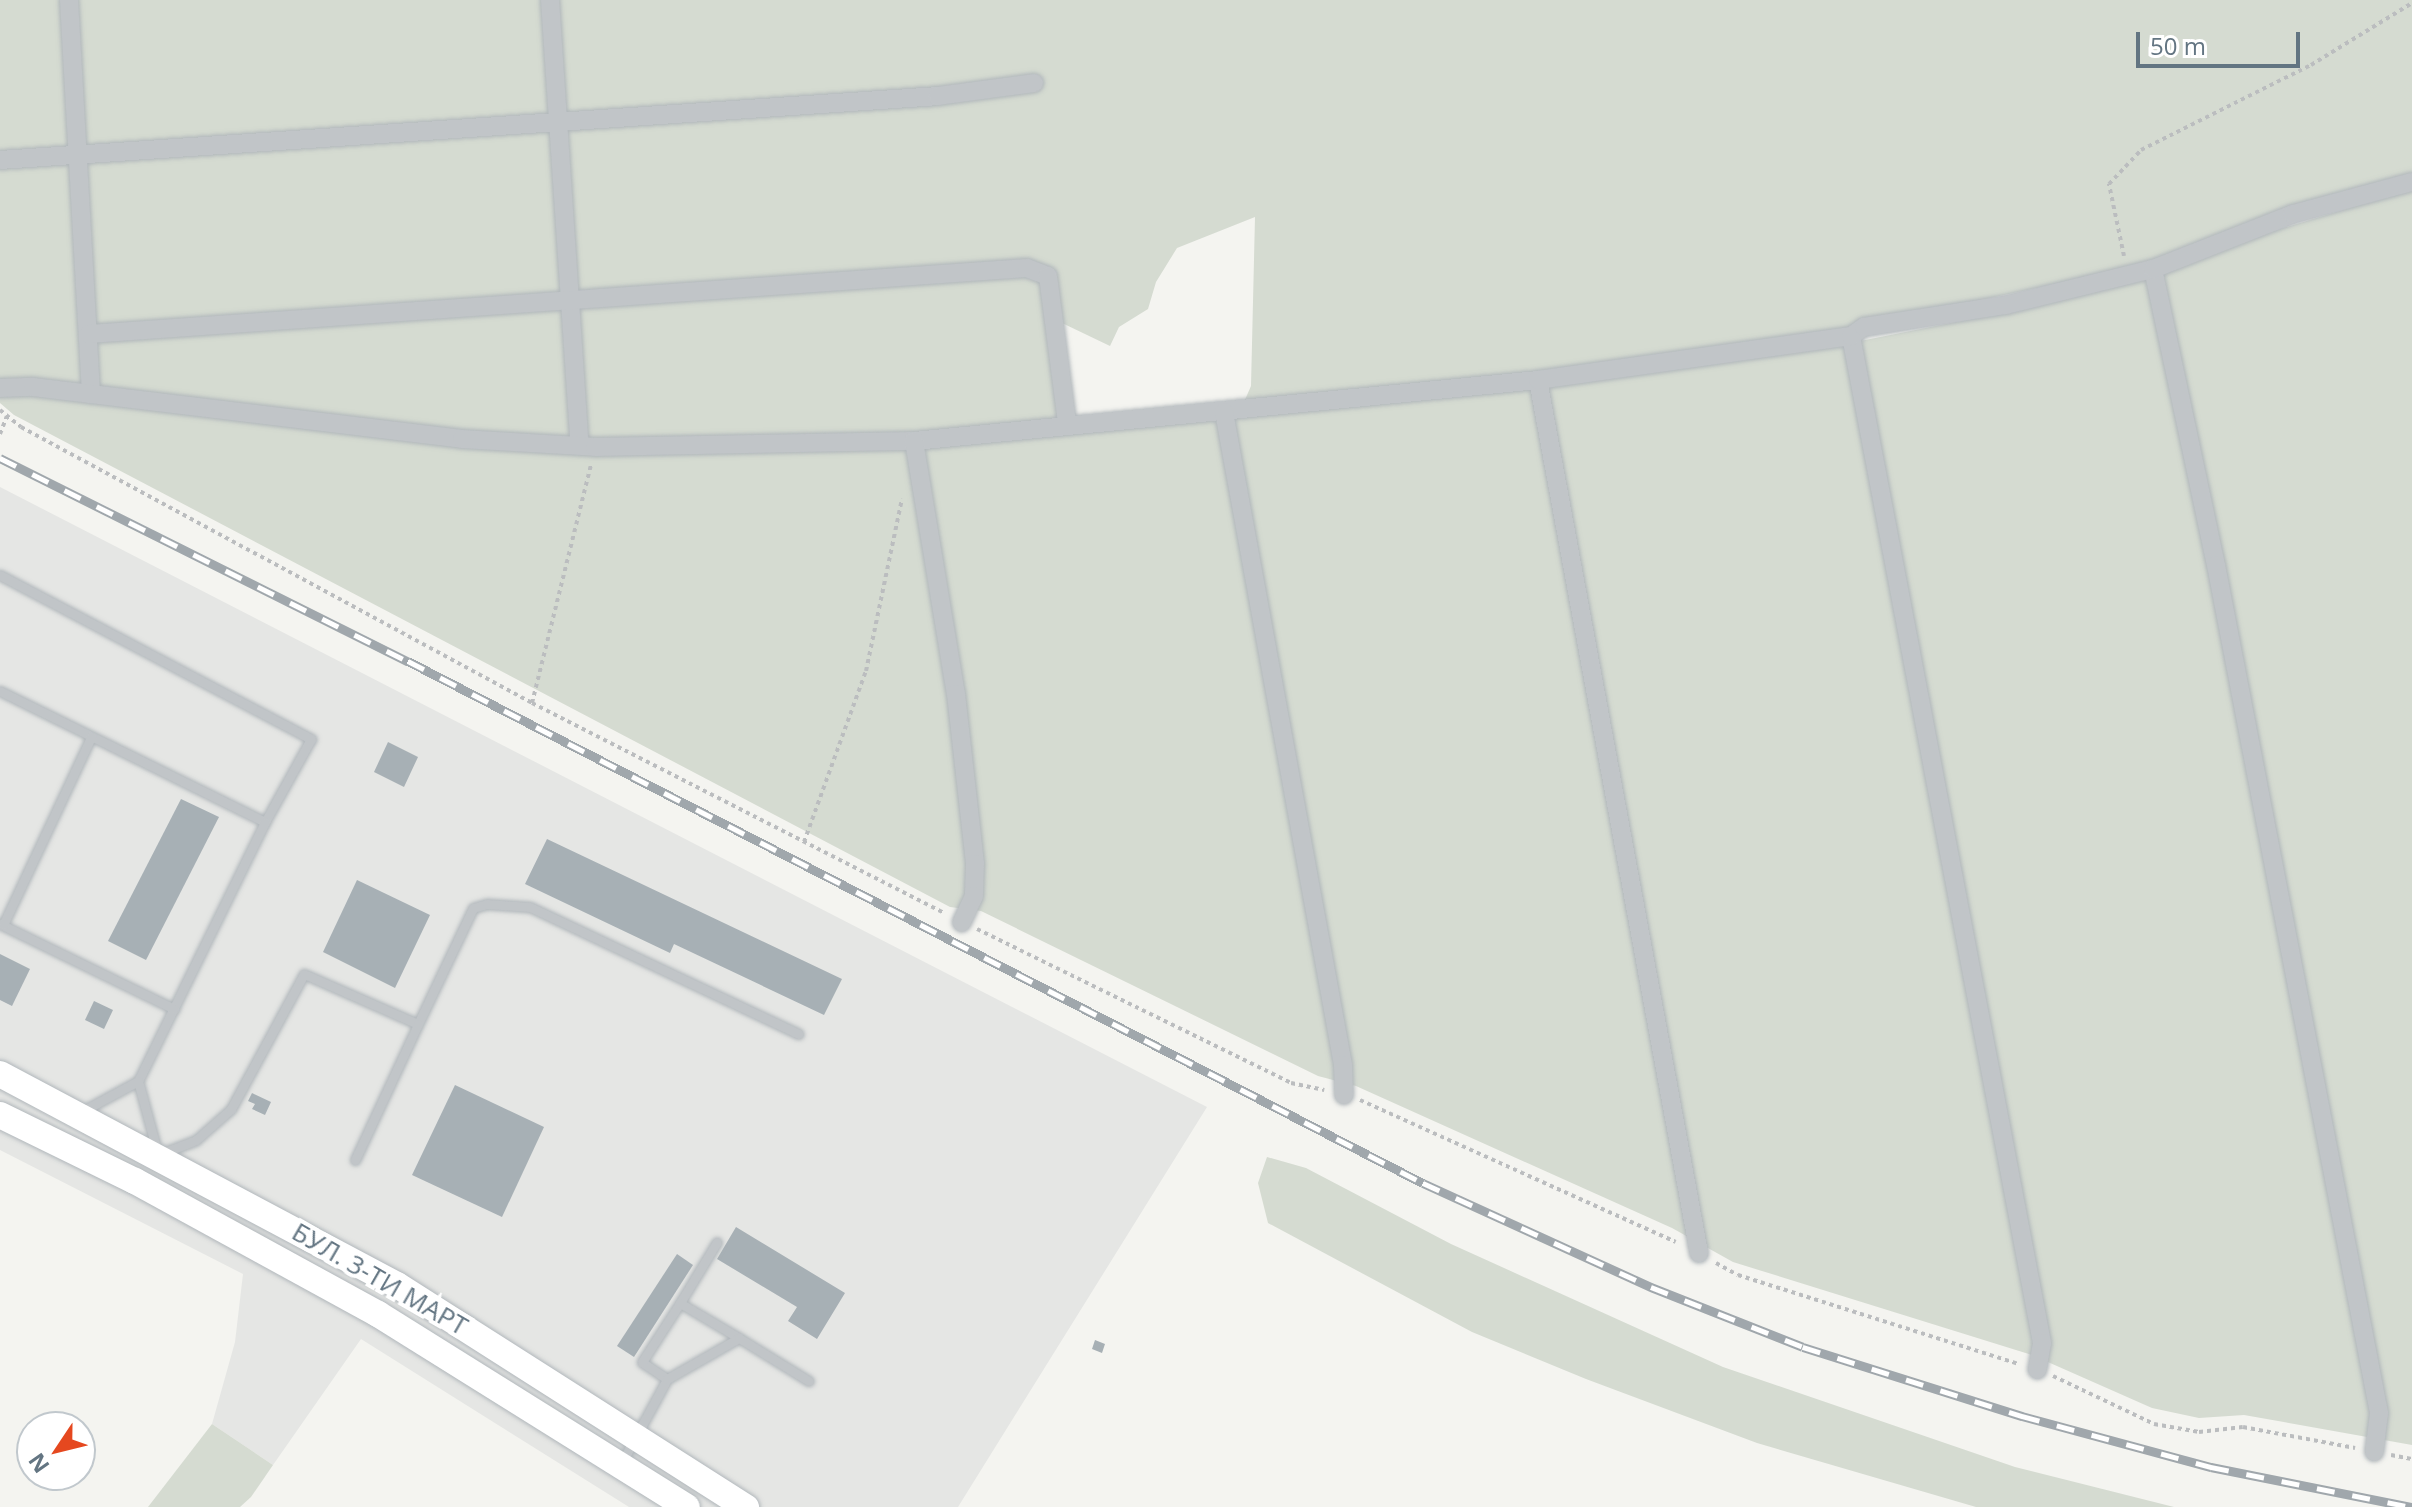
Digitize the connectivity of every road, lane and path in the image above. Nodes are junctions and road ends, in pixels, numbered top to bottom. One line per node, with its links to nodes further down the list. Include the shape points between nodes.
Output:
1 (69, 0): 6 (street)
2 (550, 0): 5 (street)
3 (2412, 3): 10 (path, via 2311,65 2141,150 2125,164 2109,184)
4 (1034, 83): 5 (street, via 938,96)
5 (560, 122): 6 (street); 11 (street)
6 (77, 155): 7 (street); 12 (street)
7 (0, 160)
8 (2412, 182): 9 (street, via 2293,214)
9 (2153, 269): 10 (street); 53 (street, via 2216,565 2379,1413)
10 (2129, 275): 13 (street, via 2006,305 1864,327)
11 (569, 298): 12 (street); 20 (street, via 1040,270 1048,276); 23 (street)
12 (89, 334): 16 (street)
13 (1851, 336): 14 (street); 49 (street, via 2039,1328)
14 (1538, 380): 18 (street); 46 (street)
15 (0, 388): 16 (street)
16 (91, 394): 23 (street, via 462,439)
17 (0, 410): 19 (path)
18 (1224, 412): 20 (street); 38 (street, via 1343,1065)
19 (7, 416): 21 (path); 27 (path)
20 (1067, 423): 22 (street)
21 (0, 434)
22 (914, 441): 23 (street); 31 (street, via 956,694 975,864 974,896)
23 (588, 447): 27 (path)
24 (905, 486): 30 (path, via 866,671)
25 (0, 575): 29 (lane, via 311,739)
26 (0, 691): 28 (lane)
27 (532, 703): 30 (path)
28 (91, 737): 29 (lane); 32 (lane)
29 (265, 822): 33 (lane)
30 (804, 842): 31 (path)
31 (962, 922): 38 (path, via 1291,1083)
32 (1, 924): 33 (lane)
33 (174, 1009): 37 (lane)
34 (418, 1024): 35 (lane, via 473,908 487,904 530,907); 41 (lane, via 304,974 231,1109 196,1140); 42 (lane)
35 (799, 1034)
36 (0, 1074): 39 (main road, БУЛ. 3-ТИ МАРТ)
37 (138, 1081): 39 (lane); 41 (lane)
38 (1344, 1095): 46 (path)
39 (78, 1113): 41 (main road, БУЛ. 3-ТИ МАРТ)
40 (0, 1115): 43 (main road, БУЛ. 3-ТИ МАРТ)
41 (143, 1159): 43 (lane); 44 (lane); 52 (main road, БУЛ. 3-ТИ МАРТ, via 397,1285)
42 (355, 1160)
43 (102, 1165): 55 (main road, БУЛ. 3-ТИ МАРТ, via 185,1203 378,1314)
44 (171, 1180)
45 (717, 1242): 47 (lane)
46 (1699, 1253): 49 (path, via 1738,1275)
47 (680, 1303): 48 (lane); 50 (lane, via 642,1362)
48 (739, 1338): 50 (lane); 51 (lane)
49 (2037, 1370): 53 (path, via 2154,1424 2199,1432 2243,1427)
50 (667, 1379): 52 (lane)
51 (809, 1381)
52 (635, 1437): 55 (lane); 57 (main road, БУЛ. 3-ТИ МАРТ)
53 (2374, 1452): 54 (path)
54 (2412, 1459)
55 (621, 1465): 56 (main road, БУЛ. 3-ТИ МАРТ)
56 (687, 1507)
57 (746, 1507)

